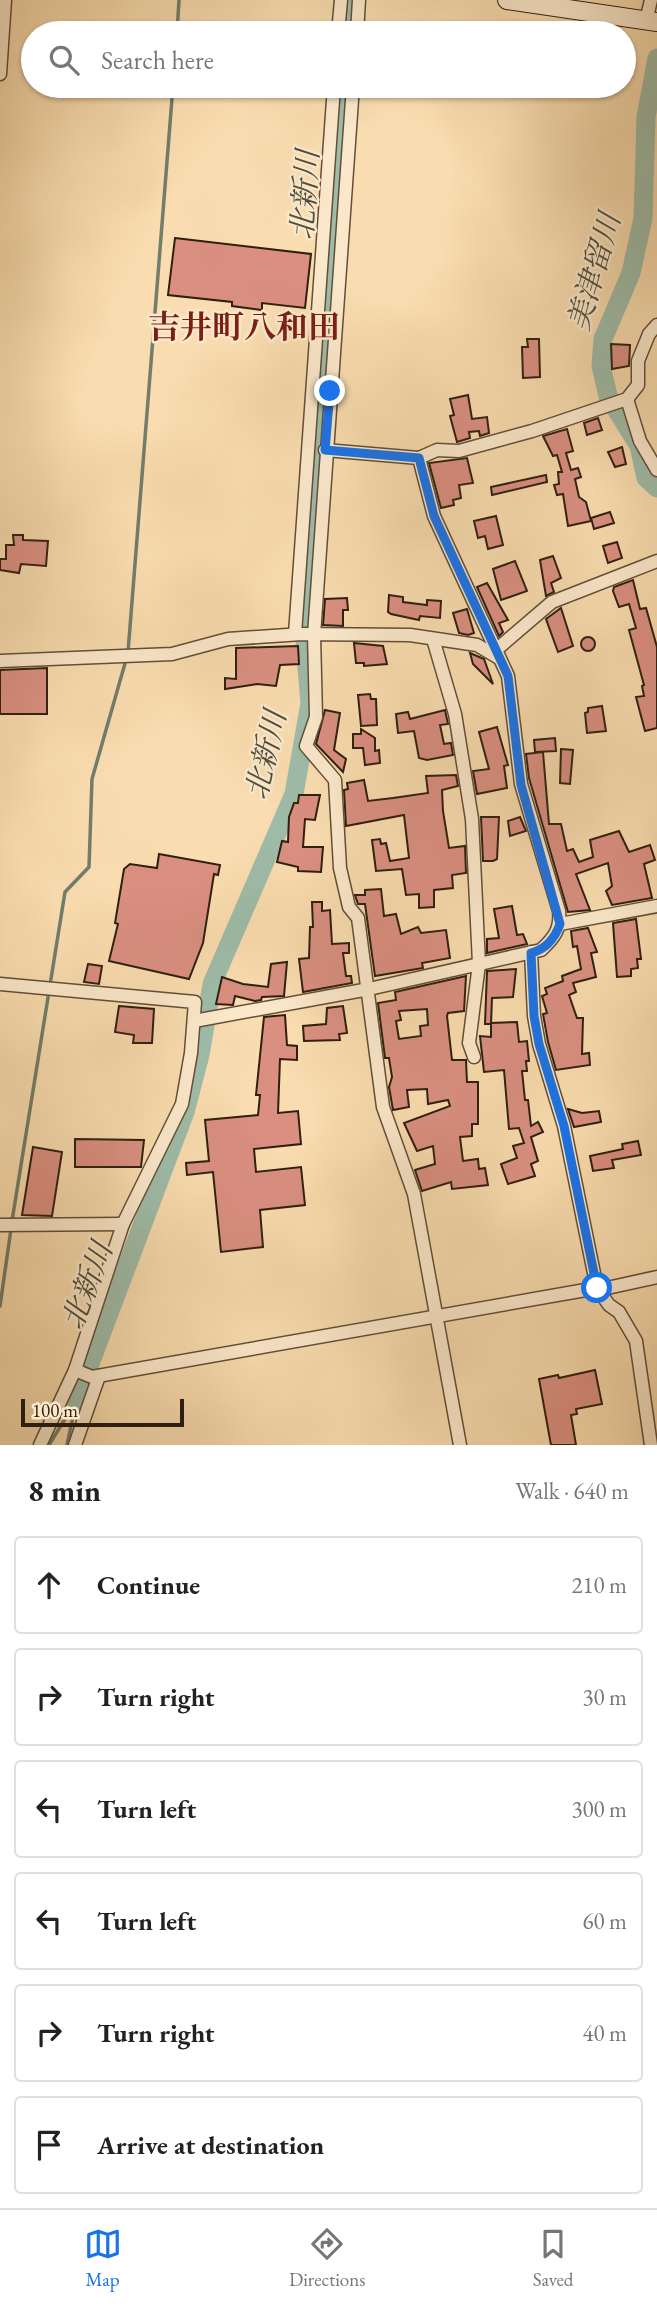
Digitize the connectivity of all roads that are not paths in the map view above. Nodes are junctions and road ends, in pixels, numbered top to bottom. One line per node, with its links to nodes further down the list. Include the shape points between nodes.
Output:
1 (5, 0): 9 (street)
2 (341, 0): 6 (street)
3 (359, 0): 7 (street)
4 (507, 0): 8 (main road)
5 (651, 0): 8 (street)
6 (339, 21)
7 (358, 21)
8 (650, 21)
9 (0, 74)
10 (333, 98): 18 (street)
11 (352, 98): 14 (street)
12 (657, 325): 13 (street, via 638,361 638,385)
13 (624, 400): 15 (street, via 531,431 459,451 437,450); 16 (street)
14 (325, 450): 15 (street); 18 (street)
15 (419, 458): 20 (street, via 434,516)
16 (657, 470)
17 (657, 561): 20 (street, via 552,601)
18 (304, 634): 19 (street); 21 (street, via 228,639 172,654); 27 (street, via 316,717 306,746 335,780 340,868 349,907 358,918)
19 (433, 639): 20 (street, via 477,645); 25 (street, via 455,714 472,819)
20 (498, 654): 23 (street, via 508,676 521,785)
21 (0, 661)
22 (657, 906): 23 (street)
23 (560, 924): 24 (street, via 552,940)
24 (531, 953): 25 (street); 33 (street, via 539,1044 564,1126)
25 (480, 964): 27 (street); 29 (street, via 468,1043)
26 (0, 984): 28 (street, via 195,1002)
27 (369, 989): 28 (street); 34 (street, via 383,1107 414,1194)
28 (197, 1021): 30 (street, via 182,1104)
29 (474, 1057)
30 (123, 1224): 31 (street); 35 (street)
31 (2, 1226)
32 (657, 1277): 33 (street)
33 (598, 1289): 34 (street); 39 (street, via 636,1341)
34 (437, 1315): 35 (street); 38 (street)
35 (86, 1373): 36 (street); 37 (street)
36 (40, 1445)
37 (75, 1445)
38 (460, 1445)
39 (651, 1445)

